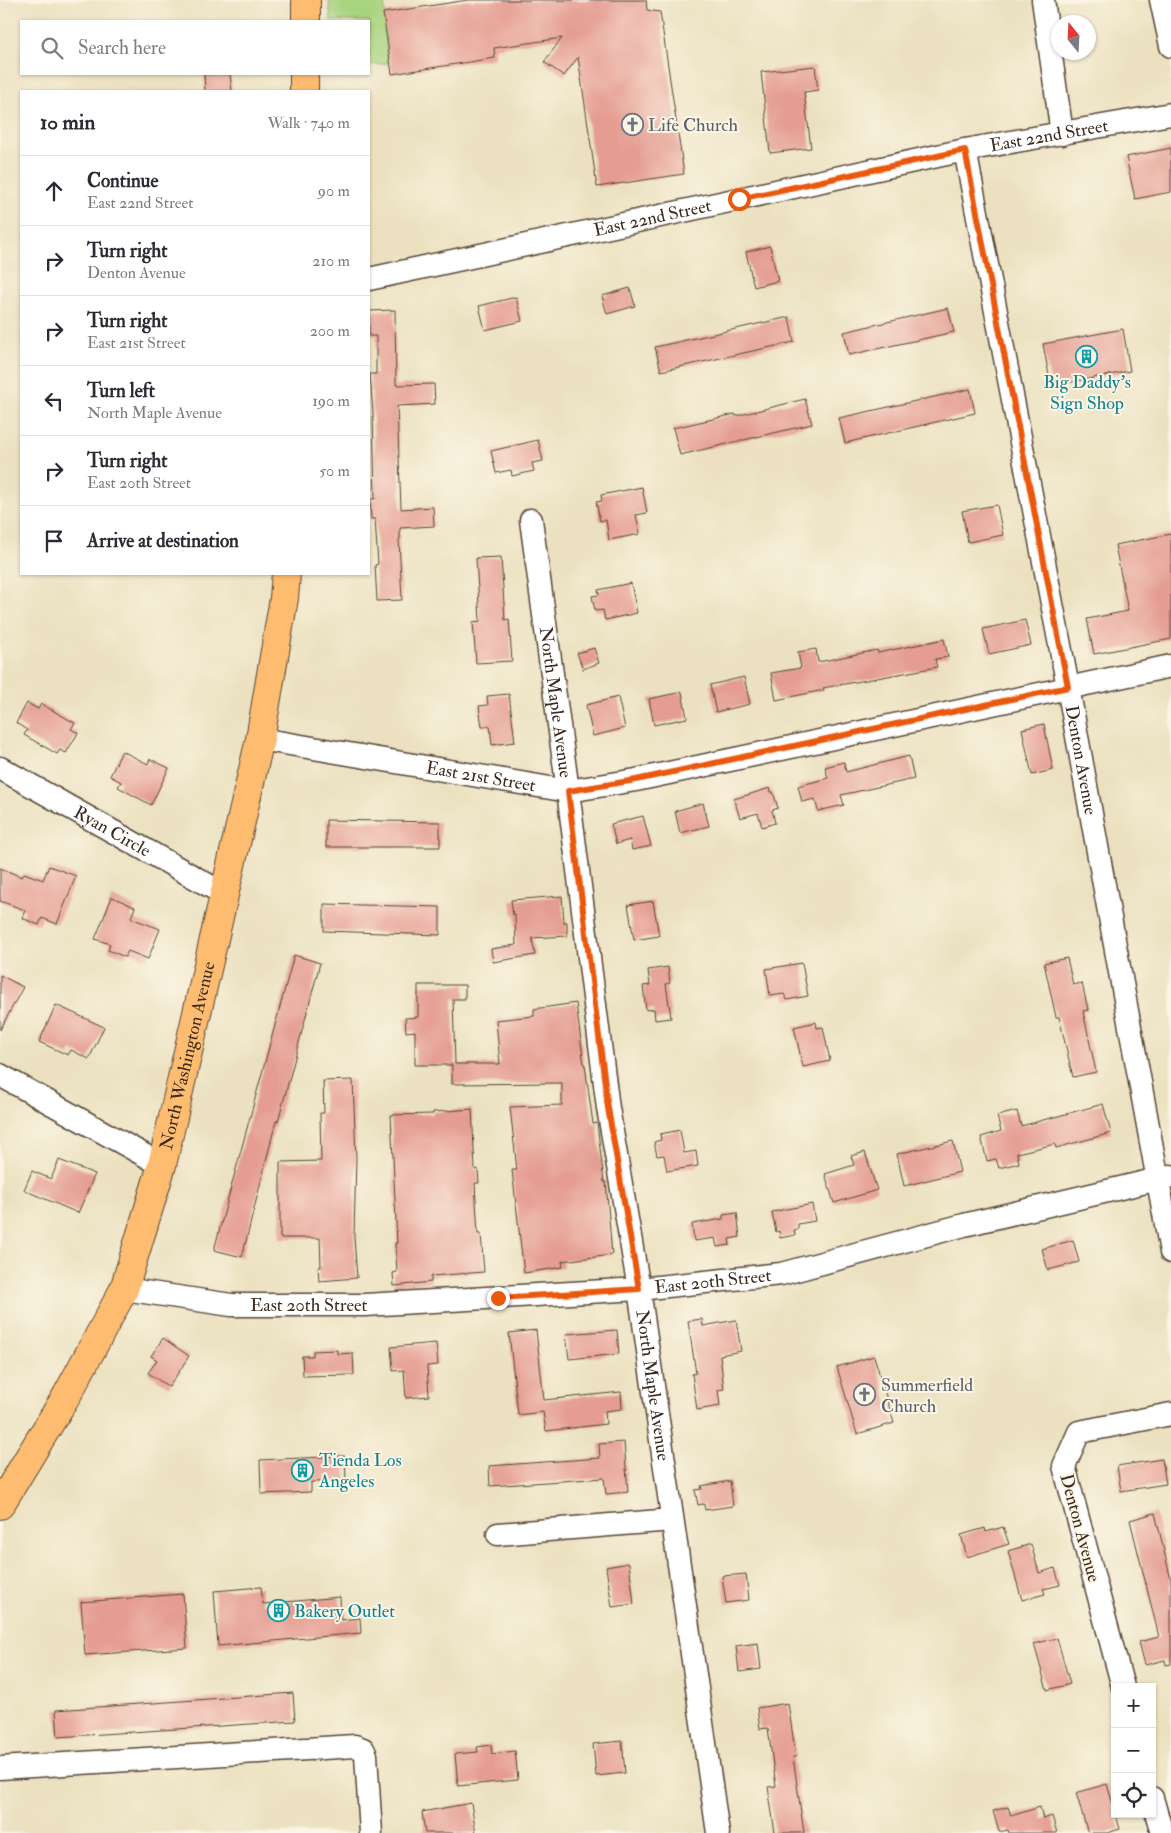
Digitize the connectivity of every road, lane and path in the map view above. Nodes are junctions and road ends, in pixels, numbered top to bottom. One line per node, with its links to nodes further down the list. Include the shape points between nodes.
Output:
1 (306, 0): 4 (main road)
2 (1042, 0): 9 (street)
3 (1161, 0): 5 (street)
4 (306, 20)
5 (1171, 46)
6 (304, 75): 7 (main road)
7 (304, 90)
8 (1171, 114): 9 (street, East 22nd Street)
9 (1062, 134): 10 (street, East 22nd Street)
10 (965, 150): 11 (street, East 22nd Street); 15 (street, Denton Avenue)
11 (370, 279)
12 (531, 520): 18 (street, North Maple Avenue)
13 (286, 575): 16 (main road, North Washington Avenue)
14 (1171, 666): 15 (street, East 21st Street)
15 (1068, 687): 18 (street, East 21st Street, via 636,780); 22 (street, Denton Avenue)
16 (260, 739): 18 (street, East 21st Street); 19 (main road, North Washington Avenue)
17 (0, 768): 19 (street, Ryan Circle)
18 (568, 791): 25 (street, North Maple Avenue, via 608,1108)
19 (224, 894): 21 (main road, North Washington Avenue)
20 (0, 1074): 21 (street)
21 (162, 1165): 24 (main road, North Washington Avenue)
22 (1164, 1177): 23 (street, Denton Avenue); 25 (street, East 20th Street, via 964,1225 781,1274)
23 (1171, 1252)
24 (124, 1289): 25 (street, East 20th Street, via 230,1305 364,1305); 27 (main road, North Washington Avenue, via 67,1395)
25 (639, 1289): 28 (street, North Maple Avenue)
26 (1171, 1414): 30 (street, Denton Avenue, via 1079,1432 1064,1466)
27 (0, 1504)
28 (672, 1520): 29 (street); 34 (street, North Maple Avenue)
29 (498, 1534)
30 (1121, 1683)
31 (0, 1768): 33 (street, via 355,1746 363,1749 366,1755)
32 (1156, 1812): 35 (street)
33 (371, 1833)
34 (718, 1833)
35 (1162, 1833)

